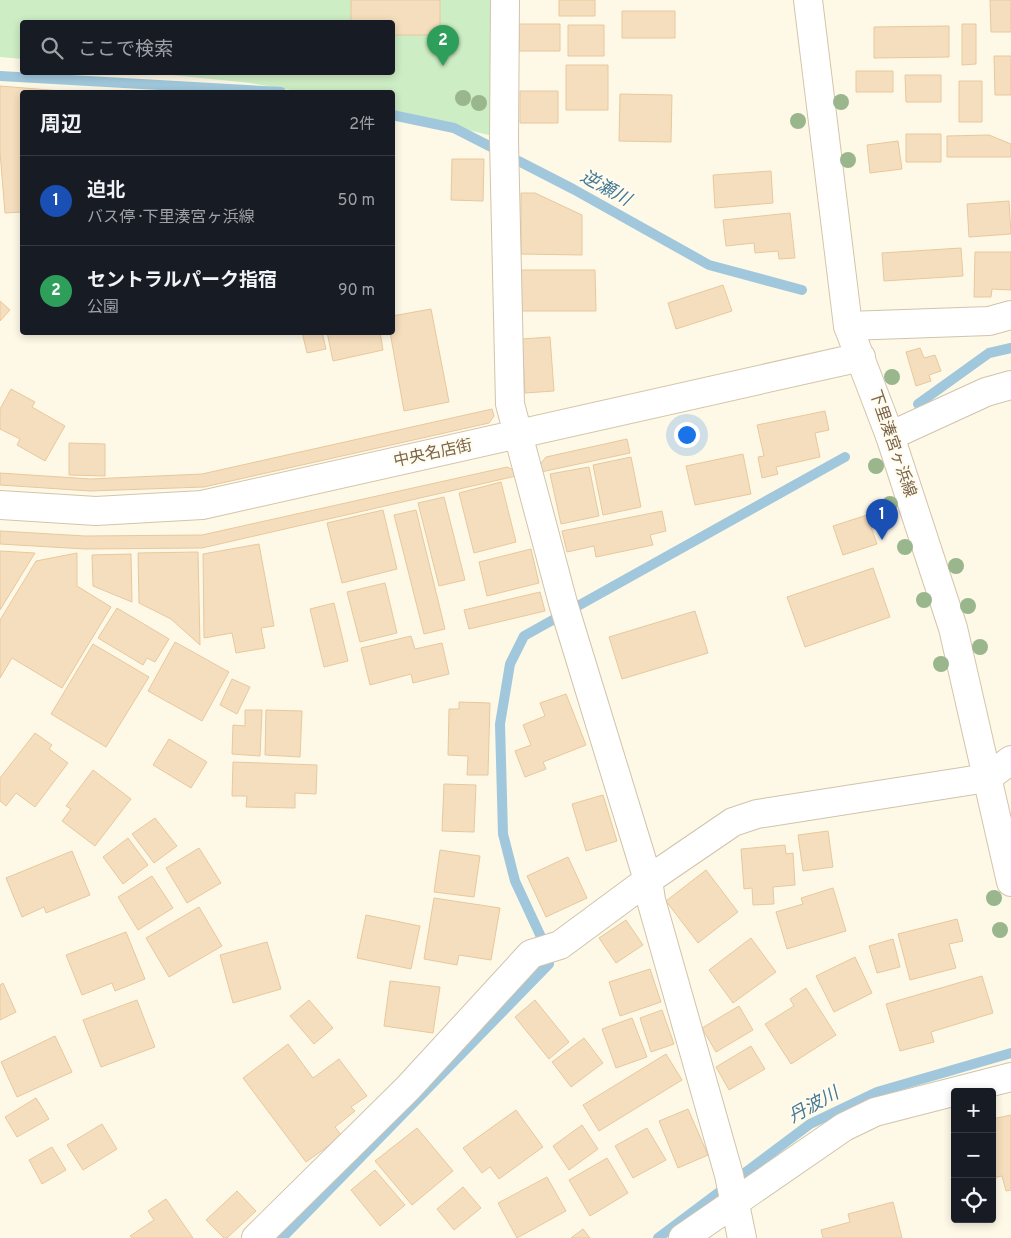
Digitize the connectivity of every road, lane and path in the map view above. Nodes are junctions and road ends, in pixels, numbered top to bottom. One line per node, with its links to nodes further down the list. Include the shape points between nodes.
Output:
1 (505, 0): 7 (street, via 504,141 510,404)
2 (808, 0): 4 (street, 下里湊宮ヶ浜線)
3 (1011, 315): 4 (street, via 989,321)
4 (848, 326): 5 (street, 下里湊宮ヶ浜線)
5 (861, 357): 7 (street, 中央名店街); 8 (street, 下里湊宮ヶ浜線)
6 (1011, 385): 8 (street, via 986,392)
7 (519, 435): 9 (street, 中央名店街, via 202,505 96,511); 12 (street, via 566,611)
8 (890, 436): 11 (street, 下里湊宮ヶ浜線, via 953,628)
9 (0, 505)
10 (1011, 760): 11 (street)
11 (987, 778): 12 (street, via 757,814 734,822); 13 (street, 下里湊宮ヶ浜線)
12 (648, 880): 15 (street); 16 (street, via 560,945 531,954 408,1088)
13 (1011, 882)
14 (1011, 1078): 15 (street, via 875,1112 844,1127)
15 (734, 1203): 17 (street); 18 (street)
16 (256, 1238)
17 (683, 1238)
18 (742, 1238)

